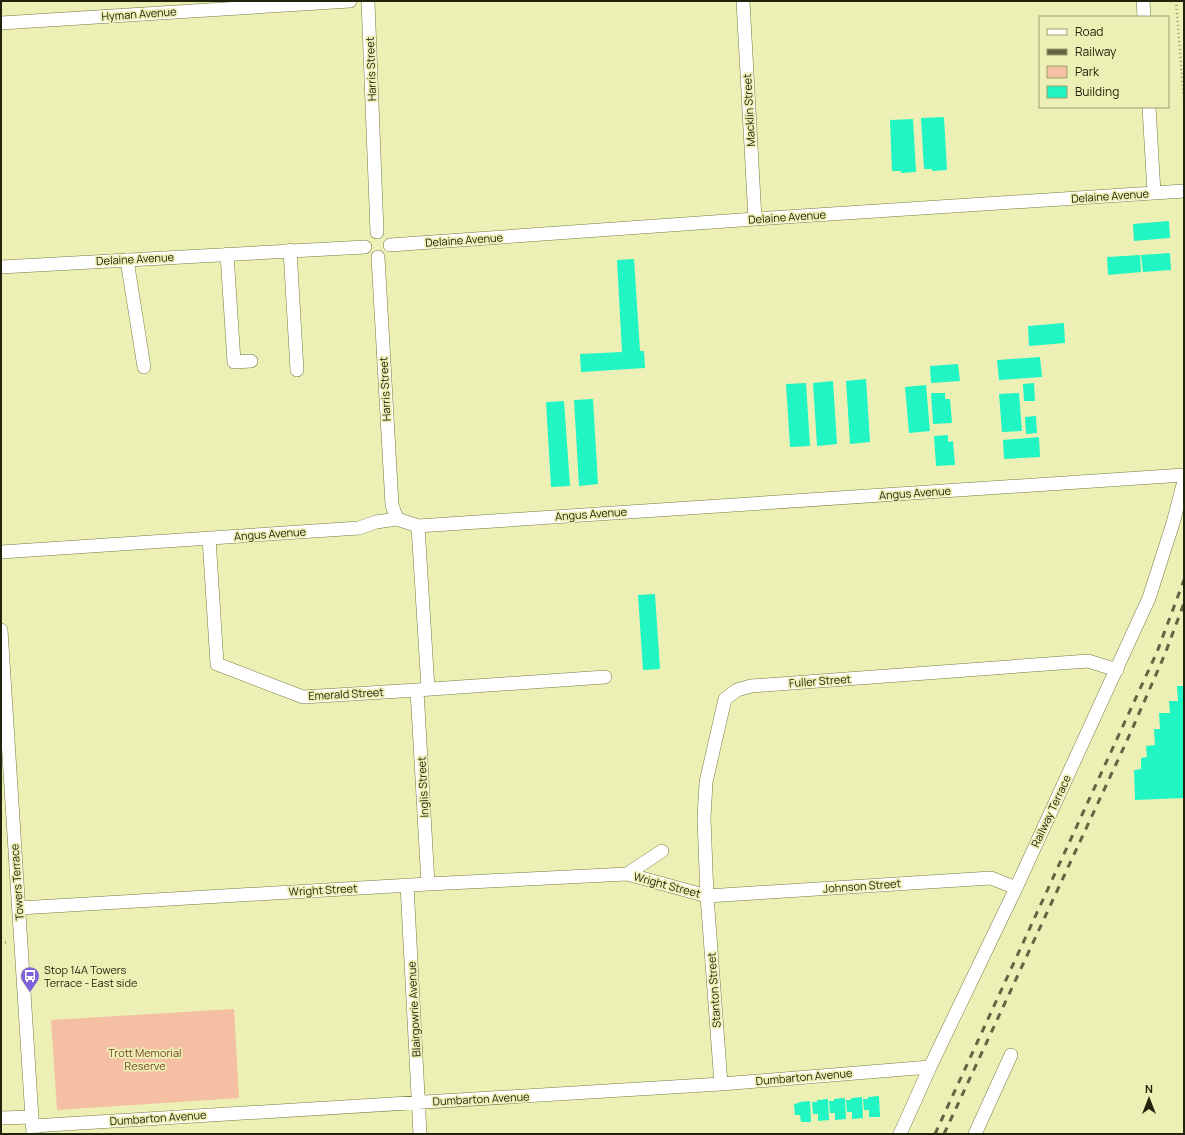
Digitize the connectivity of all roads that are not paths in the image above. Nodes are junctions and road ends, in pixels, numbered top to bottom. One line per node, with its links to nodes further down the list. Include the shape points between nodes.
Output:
1 (350, 1): 6 (street, Hyman Avenue)
2 (368, 1): 11 (street, Harris Street)
3 (743, 1): 10 (street, Macklin Street)
4 (1143, 1): 5 (street)
5 (1144, 16)
6 (1, 23)
7 (1149, 108): 9 (street)
8 (1184, 191): 9 (street, Delaine Avenue)
9 (1154, 193): 10 (street, Delaine Avenue)
10 (755, 219): 12 (street, Delaine Avenue)
11 (377, 232): 12 (street, via 386,235); 13 (street, via 367,238)
12 (390, 245): 16 (street, via 389,251)
13 (365, 247): 14 (street, Delaine Avenue); 16 (street, via 370,254)
14 (290, 250): 15 (street, Delaine Avenue); 21 (street)
15 (227, 254): 17 (street, Delaine Avenue); 19 (street, via 234,362)
16 (378, 257): 24 (street, Harris Street, via 392,505)
17 (127, 260): 18 (street, Delaine Avenue); 20 (street)
18 (1, 266)
19 (251, 361)
20 (144, 367)
21 (297, 370)
22 (1184, 475): 25 (street, Angus Avenue)
23 (1184, 481): 29 (street, Railway Terrace, via 1149,598)
24 (397, 519): 25 (street, Angus Avenue); 26 (street, Angus Avenue, via 359,528)
25 (418, 526): 31 (street, Inglis Street)
26 (209, 538): 27 (street, Angus Avenue); 31 (street, Emerald Street, via 218,664 303,696)
27 (1, 552)
28 (1, 630): 32 (street, Towers Terrace)
29 (1117, 670): 37 (street, Railway Terrace); 38 (street, Fuller Street, via 1088,661 751,686 736,690 725,699 706,782 704,818)
30 (605, 677): 31 (street, Emerald Street)
31 (423, 690): 35 (street, Inglis Street)
32 (6, 804): 39 (street, Towers Terrace)
33 (662, 851): 34 (street, Wright Street)
34 (627, 874): 35 (street, Wright Street); 38 (street, Wright Street)
35 (428, 884): 36 (street, Wright Street)
36 (407, 885): 39 (street, Wright Street); 43 (street, Blairgowrie Avenue)
37 (1016, 888): 38 (street, Johnson Street, via 991,878); 41 (street, Railway Terrace)
38 (707, 896): 42 (street, Stanton Street)
39 (19, 908): 45 (street, Towers Terrace)
40 (1011, 1055): 48 (street)
41 (930, 1067): 42 (street, Dumbarton Avenue); 47 (street, Railway Terrace)
42 (722, 1084): 43 (street, Dumbarton Avenue)
43 (418, 1102): 45 (street, Dumbarton Avenue); 46 (street, Blairgowrie Avenue)
44 (1, 1118): 45 (street, Dumbarton Avenue)
45 (32, 1126)
46 (420, 1134)
47 (900, 1134)
48 (975, 1134)

